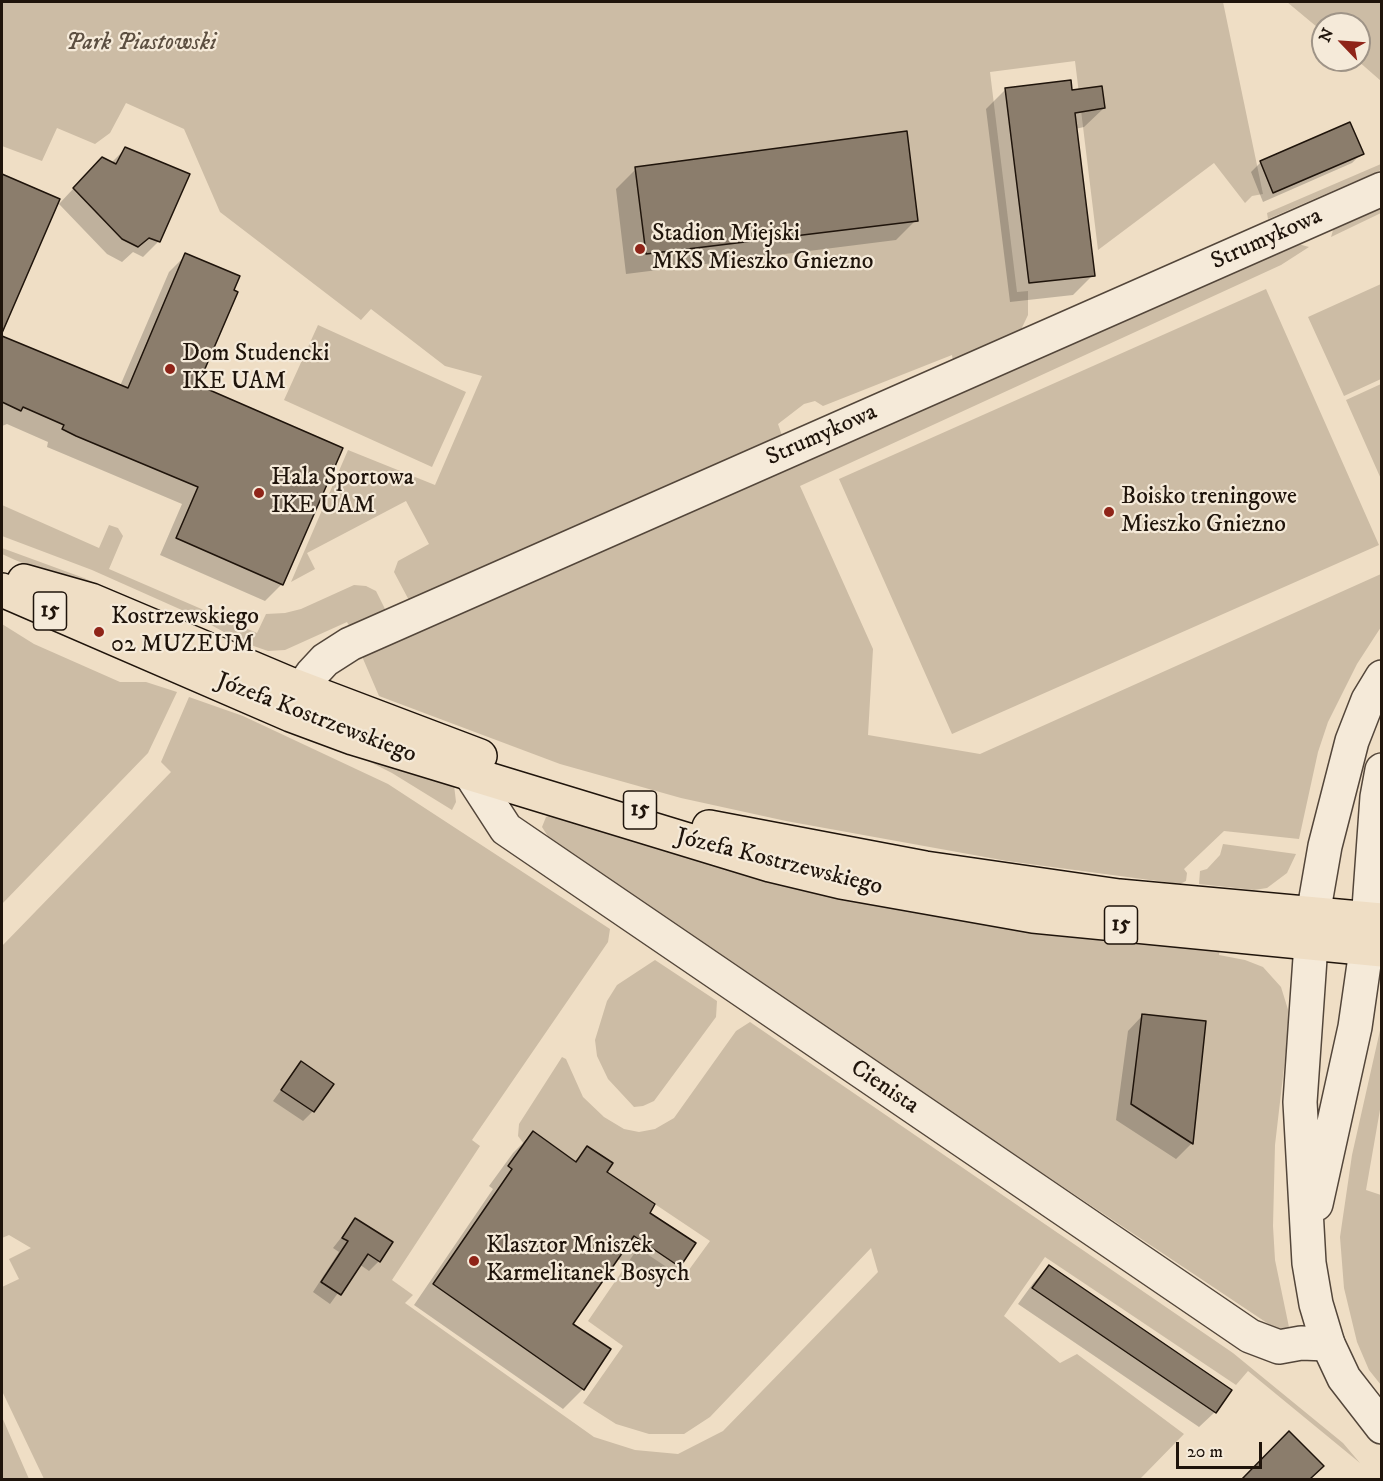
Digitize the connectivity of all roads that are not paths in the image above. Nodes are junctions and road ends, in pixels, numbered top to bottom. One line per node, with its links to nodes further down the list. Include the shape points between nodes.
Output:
1 (1382, 189): 5 (street, Strumykowa, via 350,644 325,660)
2 (2, 574): 5 (main road, Józefa Kostrzewskiego / 15, via 91,600)
3 (2, 590): 5 (main road, Józefa Kostrzewskiego / 15)
4 (1382, 677): 8 (street, via 1368,700 1338,786)
5 (296, 701): 7 (main road, Józefa Kostrzewskiego / 15, via 353,738); 8 (main road, Józefa Kostrzewskiego / 15, via 674,820 925,868 1119,896)
6 (1382, 770): 9 (street, via 1377,797)
7 (471, 775): 8 (main road, Józefa Kostrzewskiego / 15, via 759,862 841,882 1033,915); 11 (street, Cienista, via 506,829 1250,1336 1279,1347)
8 (1312, 930): 9 (main road, Józefa Kostrzewskiego / 15); 10 (street, via 1300,1102)
9 (1375, 935): 10 (street)
10 (1308, 1241): 11 (street, via 1316,1304)
11 (1328, 1344): 12 (street, via 1344,1378)
12 (1382, 1427)

